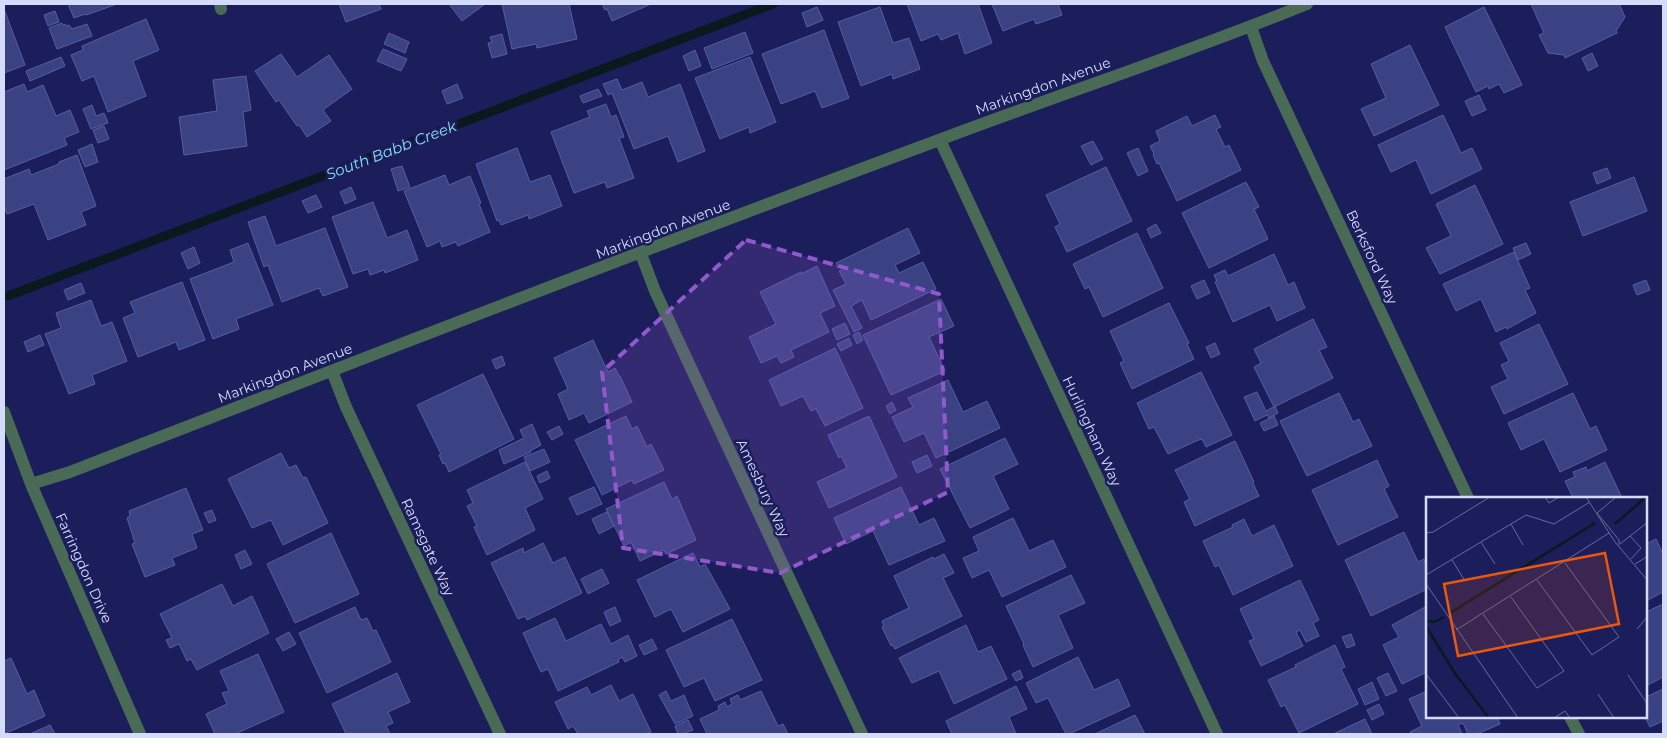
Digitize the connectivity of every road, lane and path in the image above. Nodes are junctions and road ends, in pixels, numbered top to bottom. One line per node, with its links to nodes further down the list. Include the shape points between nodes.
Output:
1 (1307, 4): 2 (street, Markingdon Avenue)
2 (1251, 27): 3 (street, Markingdon Avenue); 8 (street, Berksford Way)
3 (940, 140): 4 (street, Markingdon Avenue); 13 (street, Hurlingham Way)
4 (640, 254): 5 (street, Markingdon Avenue); 12 (street, Amesbury Way)
5 (332, 371): 7 (street, Markingdon Avenue); 11 (street, Ramsgate Way)
6 (4, 412): 7 (street, Farringdon Drive)
7 (31, 484): 10 (street, Farringdon Drive)
8 (1468, 497)
9 (1570, 718): 14 (street)
10 (140, 734)
11 (500, 734)
12 (862, 734)
13 (1217, 734)
14 (1578, 734)

